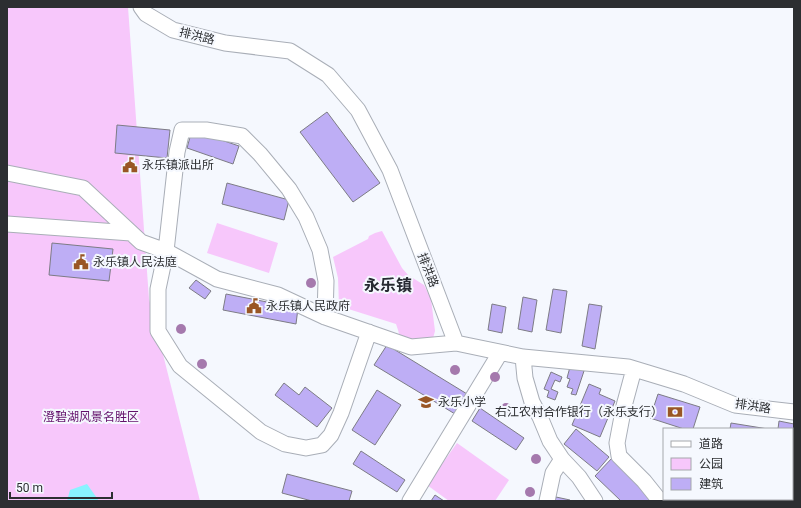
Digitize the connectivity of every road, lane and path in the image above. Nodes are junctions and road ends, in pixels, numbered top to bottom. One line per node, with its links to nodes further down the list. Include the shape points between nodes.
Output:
1 (141, 7): 8 (street, 排洪路, via 146,14 173,30 225,43 290,51 328,74 358,110 390,170)
2 (7, 173): 4 (street, via 83,188)
3 (7, 224): 4 (street)
4 (131, 233): 5 (street, via 141,242)
5 (166, 251): 6 (street, via 218,279 278,295); 6 (street, via 177,152 182,130 206,130 242,136 289,189 306,217 320,250 326,281); 7 (street, via 158,289 158,331 180,366 261,432 285,444 306,448 322,445 331,435)
6 (325, 317): 7 (street)
7 (369, 332): 8 (street, via 411,347)
8 (456, 343): 9 (street, 排洪路)
9 (500, 353): 10 (street, 排洪路); 14 (street)
10 (523, 357): 11 (street, 排洪路); 13 (street, via 525,378 532,402 550,441)
11 (634, 369): 12 (street, 排洪路, via 684,384 735,405); 17 (street, via 617,443 619,456)
12 (794, 412)
13 (562, 459): 15 (street, via 553,473); 16 (street, via 579,477)
14 (410, 501)
15 (547, 501)
16 (595, 501)
17 (660, 501)

